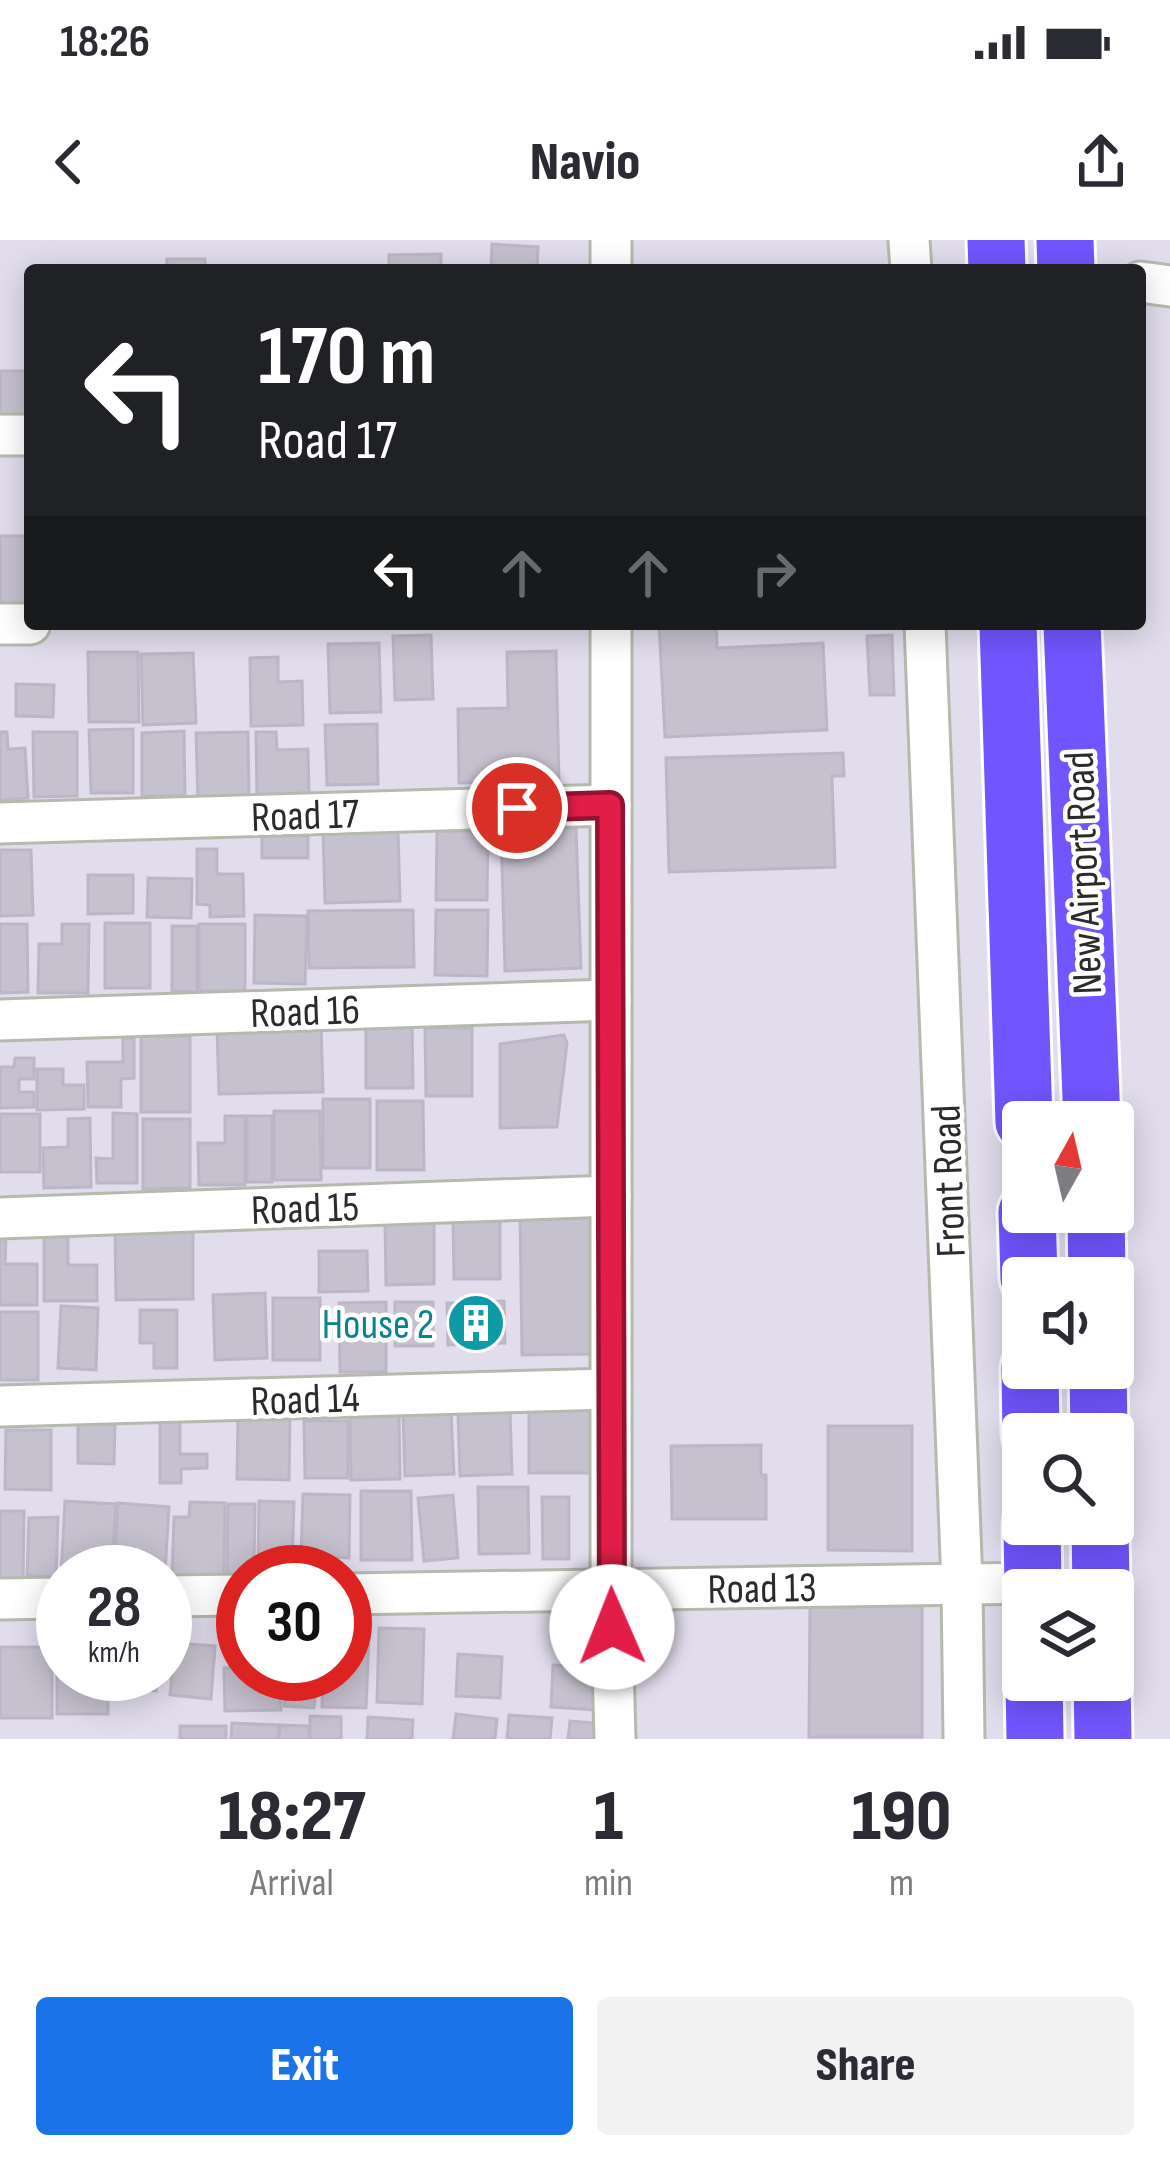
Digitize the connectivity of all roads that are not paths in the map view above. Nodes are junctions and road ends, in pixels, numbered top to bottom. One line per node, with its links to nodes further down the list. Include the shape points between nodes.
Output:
1 (611, 630): 5 (street)
2 (925, 630): 15 (street, Front Road)
3 (1008, 630): 9 (highway, New Airport Road)
4 (1072, 630): 10 (highway, New Airport Road)
5 (610, 805): 6 (street, Road 17); 7 (street)
6 (0, 824)
7 (611, 1000): 8 (street, Road 16); 11 (street)
8 (0, 1020)
9 (1023, 1101)
10 (1091, 1101)
11 (611, 1196): 12 (street, Road 15); 13 (street)
12 (0, 1218)
13 (610, 1390): 14 (street, Road 14); 17 (street)
14 (0, 1406)
15 (962, 1584): 16 (street, Road 13); 17 (street, Road 13); 24 (street, Front Road)
16 (1002, 1586)
17 (610, 1590): 18 (street, Road 13); 23 (street)
18 (372, 1594)
19 (36, 1598): 20 (street)
20 (0, 1599)
21 (1034, 1701): 25 (highway)
22 (1102, 1701): 26 (highway)
23 (615, 1739)
24 (964, 1739)
25 (1035, 1739)
26 (1102, 1739)

